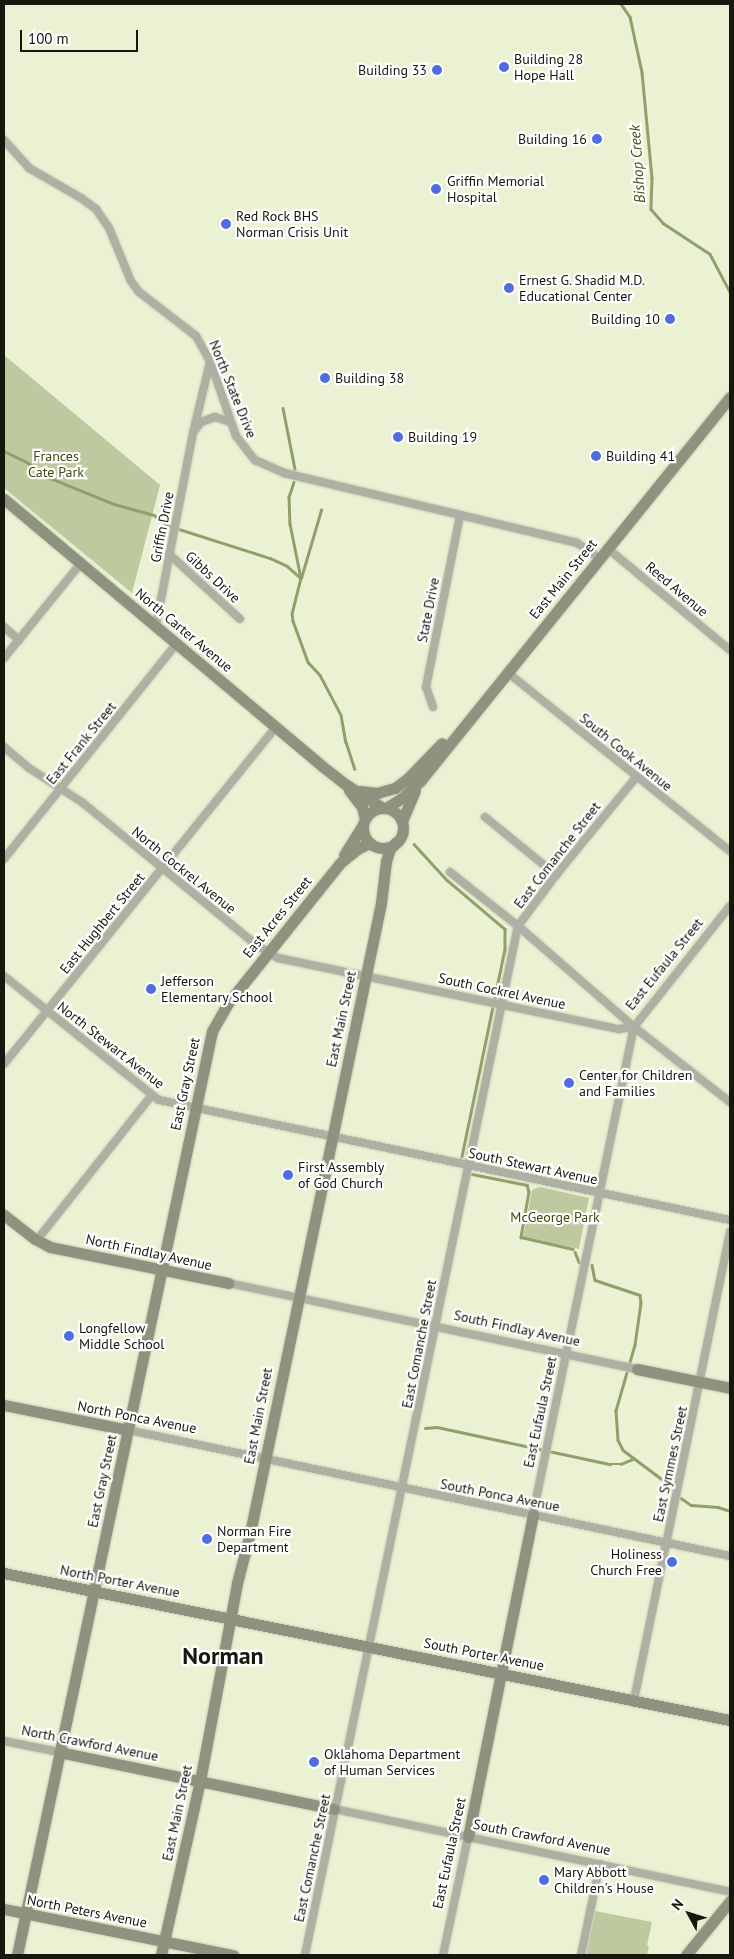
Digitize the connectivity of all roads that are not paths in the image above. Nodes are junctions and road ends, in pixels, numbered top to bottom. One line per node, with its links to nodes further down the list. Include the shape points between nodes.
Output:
1 (4, 140): 2 (street, North State Drive, via 29,168 96,209 109,228 131,281 139,292 190,330 201,342)
2 (210, 361): 4 (street, North State Drive); 5 (street, Griffin Drive)
3 (730, 397): 8 (street, East Main Street)
4 (230, 422): 5 (street, via 215,417 202,422); 7 (street, North State Drive, via 247,452 266,467)
5 (193, 434): 9 (street, Griffin Drive)
6 (4, 499): 11 (street, North Carter Avenue)
7 (460, 516): 10 (street, North State Drive, via 577,543); 21 (street, State Drive, via 426,687)
8 (607, 548): 10 (street, East Main Street); 17 (street, Reed Avenue)
9 (169, 554): 12 (street, Gibbs Drive); 13 (street, Griffin Drive)
10 (599, 558): 19 (street, East Main Street)
11 (81, 562): 13 (street, North Carter Avenue); 15 (street)
12 (240, 619)
13 (156, 625): 16 (street, North Carter Avenue)
14 (4, 627): 15 (street)
15 (19, 640): 18 (street)
16 (177, 643): 22 (street, North Carter Avenue); 27 (street, East Frank Street)
17 (730, 650)
18 (4, 658)
19 (507, 672): 20 (street, East Main Street); 24 (street, South Cook Avenue)
20 (482, 703): 25 (street, East Main Street); 26 (street, via 402,784 377,793)
21 (433, 707)
22 (276, 727): 26 (street, North Carter Avenue); 37 (street, East Hughbert Street)
23 (4, 747): 27 (street, North Cockrel Avenue)
24 (637, 776): 34 (street, South Cook Avenue); 39 (street, East Comanche Street)
25 (421, 780): 28 (street, East Main Street, via 402,798); 30 (street, East Main Street)
26 (350, 787): 28 (street, North Carter Avenue); 31 (street, North Carter Avenue, via 362,807)
27 (61, 789): 35 (street, East Frank Street); 37 (street, North Cockrel Avenue, via 83,803)
28 (384, 808): 30 (street, via 393,810); 31 (street, via 369,813)
29 (485, 816): 39 (street)
30 (402, 821): 32 (street, via 402,832)
31 (364, 822): 33 (street, via 364,833); 36 (street, East Acres Street)
32 (396, 842): 33 (street, via 382,848); 40 (street, East Main Street, via 386,861)
33 (372, 844): 36 (street, East Acres Street, via 356,849); 40 (street, East Main Street)
34 (730, 851)
35 (4, 859)
36 (340, 863): 43 (street, East Acres Street)
37 (162, 868): 43 (street, North Cockrel Avenue); 47 (street, East Hughbert Street)
38 (450, 872): 42 (street)
39 (556, 875): 42 (street, East Comanche Street)
40 (383, 882): 45 (street, East Main Street)
41 (730, 906): 49 (street, East Eufaula Street)
42 (518, 926): 46 (street, East Comanche Street); 49 (street)
43 (268, 952): 45 (street, North Cockrel Avenue, via 278,958); 48 (street, East Acres Street)
44 (4, 976): 47 (street, North Stewart Avenue)
45 (365, 976): 46 (street, South Cockrel Avenue); 54 (street, East Main Street)
46 (500, 1004): 49 (street, South Cockrel Avenue, via 619,1029); 55 (street, East Comanche Street)
47 (47, 1011): 50 (street, East Hughbert Street); 51 (street, North Stewart Avenue)
48 (220, 1014): 53 (street, East Gray Street, via 210,1037)
49 (634, 1027): 52 (street); 56 (street, East Eufaula Street)
50 (4, 1064)
51 (151, 1096): 53 (street, North Stewart Avenue); 60 (street)
52 (730, 1102)
53 (195, 1109): 54 (street, North Stewart Avenue); 61 (street, East Gray Street)
54 (331, 1137): 55 (street, South Stewart Avenue); 63 (street, East Main Street)
55 (468, 1165): 56 (street, South Stewart Avenue); 64 (street, East Comanche Street)
56 (599, 1193): 58 (street, South Stewart Avenue); 65 (street, East Eufaula Street)
57 (4, 1215): 60 (street, North Findlay Avenue)
58 (730, 1220)
59 (730, 1232): 67 (street, East Symmes Street)
60 (37, 1240): 61 (street, North Findlay Avenue, via 50,1247)
61 (162, 1269): 62 (street, North Findlay Avenue); 70 (street, East Gray Street)
62 (228, 1283): 63 (street, North Findlay Avenue)
63 (298, 1298): 64 (street, South Findlay Avenue); 71 (street, East Main Street)
64 (435, 1326): 65 (street, South Findlay Avenue); 72 (street, East Comanche Street)
65 (568, 1354): 66 (street, South Findlay Avenue); 73 (street, East Eufaula Street)
66 (637, 1369): 67 (street, South Findlay Avenue)
67 (700, 1382): 68 (street, South Findlay Avenue); 74 (street, East Symmes Street)
68 (730, 1388)
69 (4, 1405): 70 (street, North Ponca Avenue)
70 (128, 1430): 71 (street, North Ponca Avenue); 77 (street, East Gray Street)
71 (265, 1458): 72 (street, South Ponca Avenue); 78 (street, East Main Street)
72 (401, 1487): 73 (street, South Ponca Avenue); 79 (street, East Comanche Street)
73 (533, 1514): 74 (street, South Ponca Avenue); 80 (street, East Eufaula Street)
74 (666, 1542): 75 (street, South Ponca Avenue); 81 (street, East Symmes Street)
75 (730, 1556)
76 (4, 1573): 77 (street, North Porter Avenue)
77 (95, 1590): 78 (street, North Porter Avenue); 84 (street, East Gray Street)
78 (231, 1619): 79 (street, South Porter Avenue); 85 (street, East Main Street)
79 (367, 1647): 80 (street, South Porter Avenue); 86 (street, East Comanche Street)
80 (501, 1673): 81 (street, South Porter Avenue); 87 (street, East Eufaula Street)
81 (634, 1700): 82 (street, South Porter Avenue)
82 (730, 1720)
83 (4, 1741): 84 (street, North Crawford Avenue)
84 (59, 1752): 85 (street, North Crawford Avenue); 92 (street, East Gray Street)
85 (200, 1781): 86 (street, South Crawford Avenue); 93 (street, East Main Street)
86 (334, 1809): 87 (street, South Crawford Avenue); 97 (street, East Comanche Street)
87 (468, 1837): 88 (street, South Crawford Avenue); 98 (street, East Eufaula Street)
88 (600, 1864): 89 (street, South Crawford Avenue); 99 (street)
89 (730, 1892)
90 (730, 1902): 100 (street)
91 (4, 1909): 92 (street, North Peters Avenue)
92 (26, 1912): 93 (street, North Peters Avenue); 94 (street, East Gray Street)
93 (164, 1942): 95 (street, East Main Street); 96 (street, North Peters Avenue)
94 (17, 1955)
95 (161, 1955)
96 (233, 1955)
97 (304, 1955)
98 (442, 1955)
99 (581, 1955)
100 (686, 1955)

